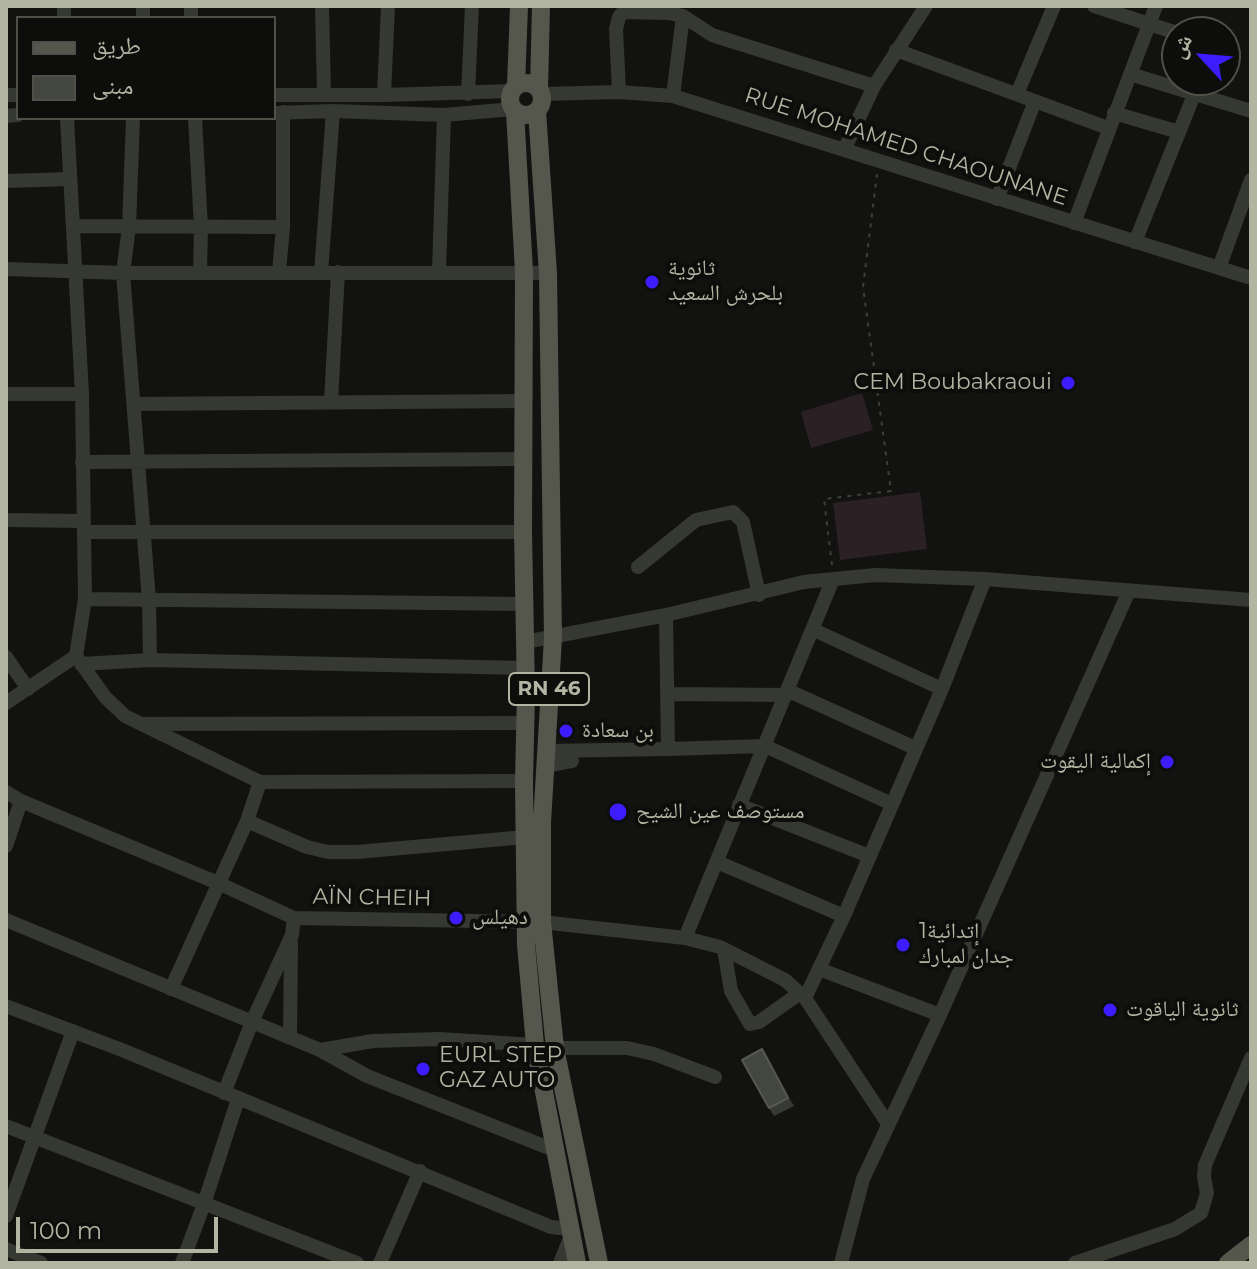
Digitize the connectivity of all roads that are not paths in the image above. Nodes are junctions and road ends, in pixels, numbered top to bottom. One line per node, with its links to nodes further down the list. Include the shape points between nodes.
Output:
1 (322, 6): 18 (street)
2 (388, 6): 22 (street)
3 (472, 6): 19 (street)
4 (519, 6): 27 (main road, RN 46)
5 (541, 6): 26 (main road, RN 46)
6 (926, 6): 13 (street)
7 (1054, 6): 20 (street)
8 (1094, 6): 11 (street)
9 (1156, 6): 11 (street)
10 (683, 16): 16 (street, via 712,35); 17 (street, via 623,12 616,29); 23 (street)
11 (1149, 25): 12 (street); 14 (street)
12 (1161, 28)
13 (896, 50): 16 (street); 20 (street)
14 (1130, 74): 15 (street); 36 (street)
15 (1161, 80)
16 (874, 86): 38 (street)
17 (619, 92): 23 (street, RUE MOHAMED CHAOUNANE); 26 (street, RUE MOHAMED CHAOUNANE)
18 (324, 94): 21 (street); 22 (street)
19 (468, 94): 22 (street); 27 (street)
20 (1017, 94): 28 (street)
21 (276, 95)
22 (384, 95)
23 (673, 96): 38 (street, RUE MOHAMED CHAOUNANE)
24 (1194, 96): 37 (street)
25 (1218, 96): 30 (street)
26 (539, 98): 27 (main road, via 528,83); 27 (main road, via 524,115); 60 (main road, RN 46)
27 (514, 99): 32 (street); 57 (main road, RN 46)
28 (1035, 101): 36 (street); 42 (street)
29 (333, 111): 31 (street); 32 (street); 59 (street)
30 (1251, 111)
31 (278, 112): 48 (street)
32 (444, 115): 56 (street)
33 (67, 120): 39 (street)
34 (133, 120): 46 (street)
35 (195, 120): 47 (street)
36 (1111, 121): 37 (street); 44 (street)
37 (1179, 132): 49 (street)
38 (844, 150): 42 (street, RUE MOHAMED CHAOUNANE)
39 (70, 179): 41 (street); 45 (street)
40 (1251, 180): 43 (street)
41 (6, 181)
42 (997, 199): 44 (street, RUE MOHAMED CHAOUNANE)
43 (1244, 219): 50 (street)
44 (1074, 223): 49 (street, RUE MOHAMED CHAOUNANE)
45 (74, 226): 46 (street); 52 (street)
46 (129, 227): 47 (street); 58 (street)
47 (201, 227): 48 (street); 53 (street)
48 (283, 227): 54 (street)
49 (1135, 242): 50 (street, RUE MOHAMED CHAOUNANE)
50 (1219, 268): 61 (street, RUE MOHAMED CHAOUNANE)
51 (6, 269): 52 (street)
52 (74, 270): 58 (street); 63 (street)
53 (200, 272): 54 (street); 58 (street)
54 (279, 272): 59 (street)
55 (338, 272): 56 (street); 59 (street); 65 (street)
56 (439, 272): 57 (street)
57 (524, 272): 60 (street); 64 (main road, RN 46)
58 (123, 273): 66 (street)
59 (321, 273)
60 (548, 273): 85 (main road, RN 46)
61 (1251, 278)
62 (6, 394): 63 (street)
63 (82, 394): 68 (street)
64 (524, 401): 65 (street); 67 (main road, RN 46)
65 (331, 402): 66 (street)
66 (134, 404): 69 (street)
67 (523, 459): 69 (street); 72 (main road, RN 46)
68 (82, 462): 69 (street); 71 (street)
69 (138, 462): 73 (street)
70 (6, 520): 71 (street)
71 (83, 527): 73 (street); 79 (street)
72 (523, 532): 73 (street); 82 (main road, RN 46)
73 (144, 534): 80 (street)
74 (638, 567): 78 (street, via 696,520 733,512 743,522)
75 (833, 579): 76 (street); 78 (street); 84 (street)
76 (985, 579): 77 (street); 92 (street)
77 (1129, 591): 81 (street); 126 (street)
78 (759, 595): 83 (street)
79 (85, 599): 80 (street); 88 (street)
80 (149, 600): 82 (street); 89 (street)
81 (1251, 600)
82 (524, 604): 86 (main road, RN 46)
83 (666, 615): 85 (street); 94 (street)
84 (814, 630): 92 (street); 93 (street)
85 (553, 638): 86 (street); 101 (main road, RN 46)
86 (525, 642): 90 (main road, RN 46)
87 (6, 657): 91 (street)
88 (78, 660): 89 (street); 91 (street); 97 (street, via 105,697)
89 (150, 660): 90 (street)
90 (525, 668): 96 (main road, RN 46)
91 (28, 689): 95 (street)
92 (942, 689): 99 (street)
93 (788, 693): 94 (street); 98 (street); 99 (street)
94 (669, 694): 100 (street)
95 (6, 703)
96 (525, 723): 97 (street); 103 (main road, RN 46)
97 (137, 724): 104 (street)
98 (765, 746): 100 (street); 107 (street); 108 (street)
99 (915, 748): 107 (street)
100 (668, 749): 101 (street)
101 (544, 759): 102 (street); 118 (main road, RN 46)
102 (572, 761)
103 (524, 781): 104 (street); 110 (main road, RN 46)
104 (260, 782): 109 (street)
105 (6, 792): 106 (street)
106 (21, 801): 111 (street); 114 (street)
107 (892, 804): 112 (street)
108 (739, 805): 112 (street); 113 (street)
109 (247, 821): 110 (street, via 328,852); 114 (street)
110 (525, 837): 118 (main road, RN 46)
111 (6, 846)
112 (869, 856): 115 (street)
113 (717, 862): 115 (street); 120 (street)
114 (218, 883): 116 (street); 123 (street)
115 (844, 916): 122 (street)
116 (294, 918): 118 (street, AÏN CHEIH); 119 (street, AÏN CHEIH)
117 (6, 920): 123 (street)
118 (534, 922): 120 (street, AÏN CHEIH); 130 (main road, RN 46); 131 (main road, RN 46)
119 (292, 935): 127 (street, AÏN CHEIH); 129 (street)
120 (685, 938): 121 (street, AÏN CHEIH)
121 (724, 949): 124 (street, AÏN CHEIH, via 785,980); 124 (street, via 731,991 750,1024)
122 (819, 969): 124 (street); 126 (street)
123 (171, 989): 127 (street)
124 (802, 995): 136 (street)
125 (6, 1006): 128 (street)
126 (940, 1015): 136 (street)
127 (252, 1022): 129 (street); 135 (street, AÏN CHEIH)
128 (73, 1031): 135 (street); 138 (street)
129 (290, 1038): 132 (street)
130 (535, 1045): 132 (street, via 439,1039 373,1041); 139 (main road, RN 46)
131 (555, 1048): 134 (street, via 627,1048); 152 (main road, RN 46)
132 (320, 1050): 139 (street, via 367,1076)
133 (1251, 1058): 154 (street, via 1205,1165 1207,1193 1201,1213 1175,1229)
134 (715, 1077)
135 (231, 1096): 140 (street); 141 (street, AÏN CHEIH)
136 (888, 1124): 153 (street, via 863,1179)
137 (6, 1126): 138 (street)
138 (33, 1136): 141 (street); 142 (street)
139 (554, 1150): 143 (main road, RN 46)
140 (420, 1171): 143 (street); 149 (street)
141 (204, 1204): 147 (street, AÏN CHEIH); 148 (street)
142 (6, 1216)
143 (570, 1234): 150 (street); 151 (main road, RN 46)
144 (1251, 1245): 155 (main road)
145 (6, 1249): 146 (street)
146 (41, 1263)
147 (182, 1263)
148 (357, 1263)
149 (380, 1263)
150 (560, 1263)
151 (577, 1263)
152 (599, 1263)
153 (841, 1263)
154 (1075, 1263)
155 (1228, 1263)

